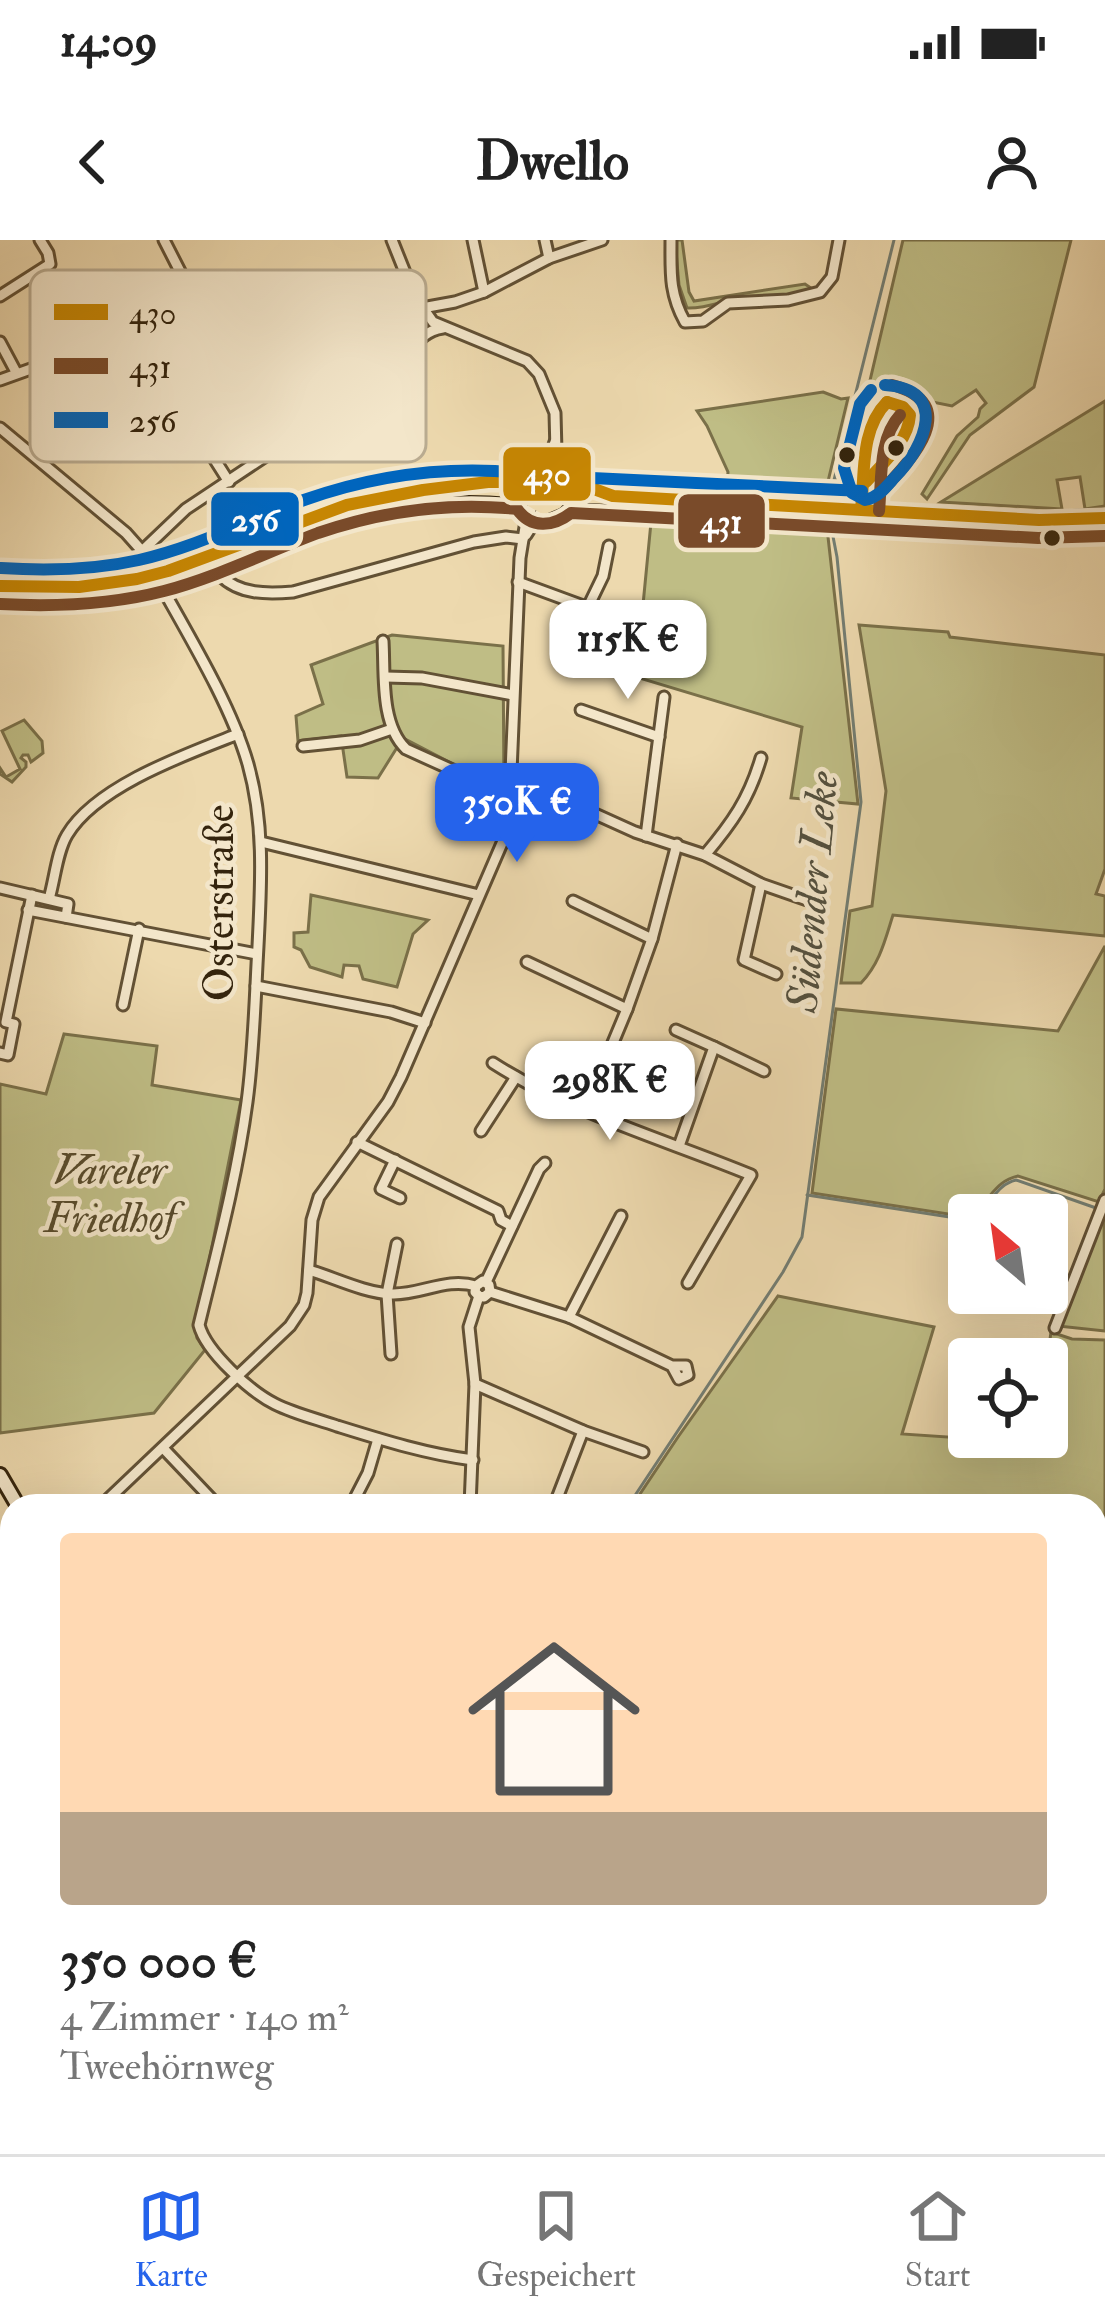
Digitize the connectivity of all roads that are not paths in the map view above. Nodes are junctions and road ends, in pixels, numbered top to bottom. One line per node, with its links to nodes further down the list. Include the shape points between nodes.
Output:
1 (40, 240): 10 (street, via 50,264)
2 (164, 240): 11 (street)
3 (392, 240): 12 (street)
4 (473, 240): 14 (street)
5 (545, 240): 9 (street)
6 (602, 240): 9 (street)
7 (671, 240): 8 (street, via 674,303 685,322 703,321 728,303 820,292 832,277)
8 (839, 240)
9 (549, 258): 14 (street)
10 (41, 270)
11 (180, 270)
12 (403, 270)
13 (30, 277): 15 (street)
14 (484, 292): 16 (street)
15 (0, 296)
16 (455, 302): 17 (street); 19 (street, via 443,317)
17 (426, 308)
18 (426, 313): 19 (street)
19 (446, 329): 20 (street); 31 (street, via 527,361 544,383 556,452)
20 (426, 332)
21 (0, 342): 23 (street)
22 (30, 368): 23 (street)
23 (16, 372): 24 (street)
24 (0, 380)
25 (0, 428): 26 (street, Osterstraße)
26 (30, 453)
27 (41, 462): 35 (street, Osterstraße)
28 (216, 462): 30 (street)
29 (259, 462): 30 (street)
30 (229, 482): 35 (street)
31 (544, 489): 32 (main road); 33 (street); 36 (main road, via 423,490 346,505)
32 (1105, 518)
33 (523, 539): 37 (street, via 474,542 293,592 244,590); 38 (street)
34 (609, 546): 40 (street)
35 (142, 551): 36 (street, Osterstraße)
36 (154, 575): 39 (main road, via 79,587); 48 (street, Osterstraße)
37 (220, 575)
38 (518, 582): 40 (street); 44 (street)
39 (0, 586)
40 (588, 608): 41 (street)
41 (635, 626)
42 (382, 641): 43 (street)
43 (386, 676): 44 (street); 47 (street)
44 (513, 694): 52 (street)
45 (664, 697): 49 (street)
46 (581, 710): 49 (street)
47 (392, 729): 50 (street); 53 (street, via 406,749)
48 (238, 734): 55 (street, Osterstraße); 62 (street, via 120,787 89,810 63,840)
49 (659, 736): 54 (street)
50 (303, 746)
51 (760, 758): 57 (street, via 749,795)
52 (511, 776): 53 (street); 54 (street)
53 (510, 796): 61 (street, via 506,834)
54 (646, 836): 56 (street)
55 (261, 842): 61 (street); 69 (street, Osterstraße)
56 (676, 844): 57 (street); 68 (street)
57 (705, 855): 58 (street)
58 (761, 884): 63 (street); 71 (street, via 744,960)
59 (0, 888): 60 (street)
60 (32, 895): 62 (street); 65 (street)
61 (479, 896): 76 (street)
62 (49, 899): 66 (street, via 68,904)
63 (807, 900)
64 (572, 902): 68 (street)
65 (28, 910): 66 (street); 75 (street)
66 (66, 917): 67 (street)
67 (139, 929): 69 (street); 73 (street)
68 (652, 939): 74 (street)
69 (257, 954): 72 (street, Osterstraße)
70 (527, 962): 74 (street)
71 (776, 974)
72 (256, 986): 76 (street); 104 (street, Osterstraße, via 247,1101 199,1325)
73 (123, 1005)
74 (627, 1009): 83 (street)
75 (3, 1022): 79 (street, via 14,1024 8,1055)
76 (425, 1023): 85 (street, via 395,1088)
77 (676, 1030): 78 (street)
78 (714, 1047): 81 (street); 86 (street)
79 (0, 1053)
80 (493, 1063): 82 (street)
81 (764, 1071)
82 (516, 1077): 83 (street); 84 (street)
83 (585, 1109): 86 (street)
84 (481, 1131)
85 (357, 1142): 87 (street); 96 (street, via 319,1197)
86 (679, 1146): 97 (street, via 751,1175)
87 (395, 1160): 89 (street, via 381,1189); 91 (street)
88 (544, 1163): 92 (street)
89 (400, 1198)
90 (1105, 1200): 101 (street)
91 (498, 1211): 92 (street); 94 (street)
92 (519, 1212): 94 (street)
93 (621, 1216): 100 (street)
94 (512, 1226): 98 (street)
95 (397, 1244): 99 (street)
96 (309, 1270): 99 (street); 104 (street, via 298,1316)
97 (688, 1283)
98 (483, 1289): 99 (street, via 449,1282); 100 (street); 105 (street, via 469,1327)
99 (387, 1294): 102 (street)
100 (569, 1317): 103 (street)
101 (1055, 1328)
102 (391, 1354)
103 (672, 1366)
104 (238, 1376): 107 (street, Osterstraße, via 278,1406); 108 (street)
105 (475, 1384): 106 (street); 110 (street)
106 (583, 1431): 109 (street); 115 (street)
107 (378, 1439): 110 (street, Osterstraße); 113 (street)
108 (163, 1448): 111 (street); 112 (street)
109 (643, 1452)
110 (473, 1460): 114 (street)
111 (114, 1494)
112 (207, 1494)
113 (357, 1494)
114 (471, 1494)
115 (559, 1494)

